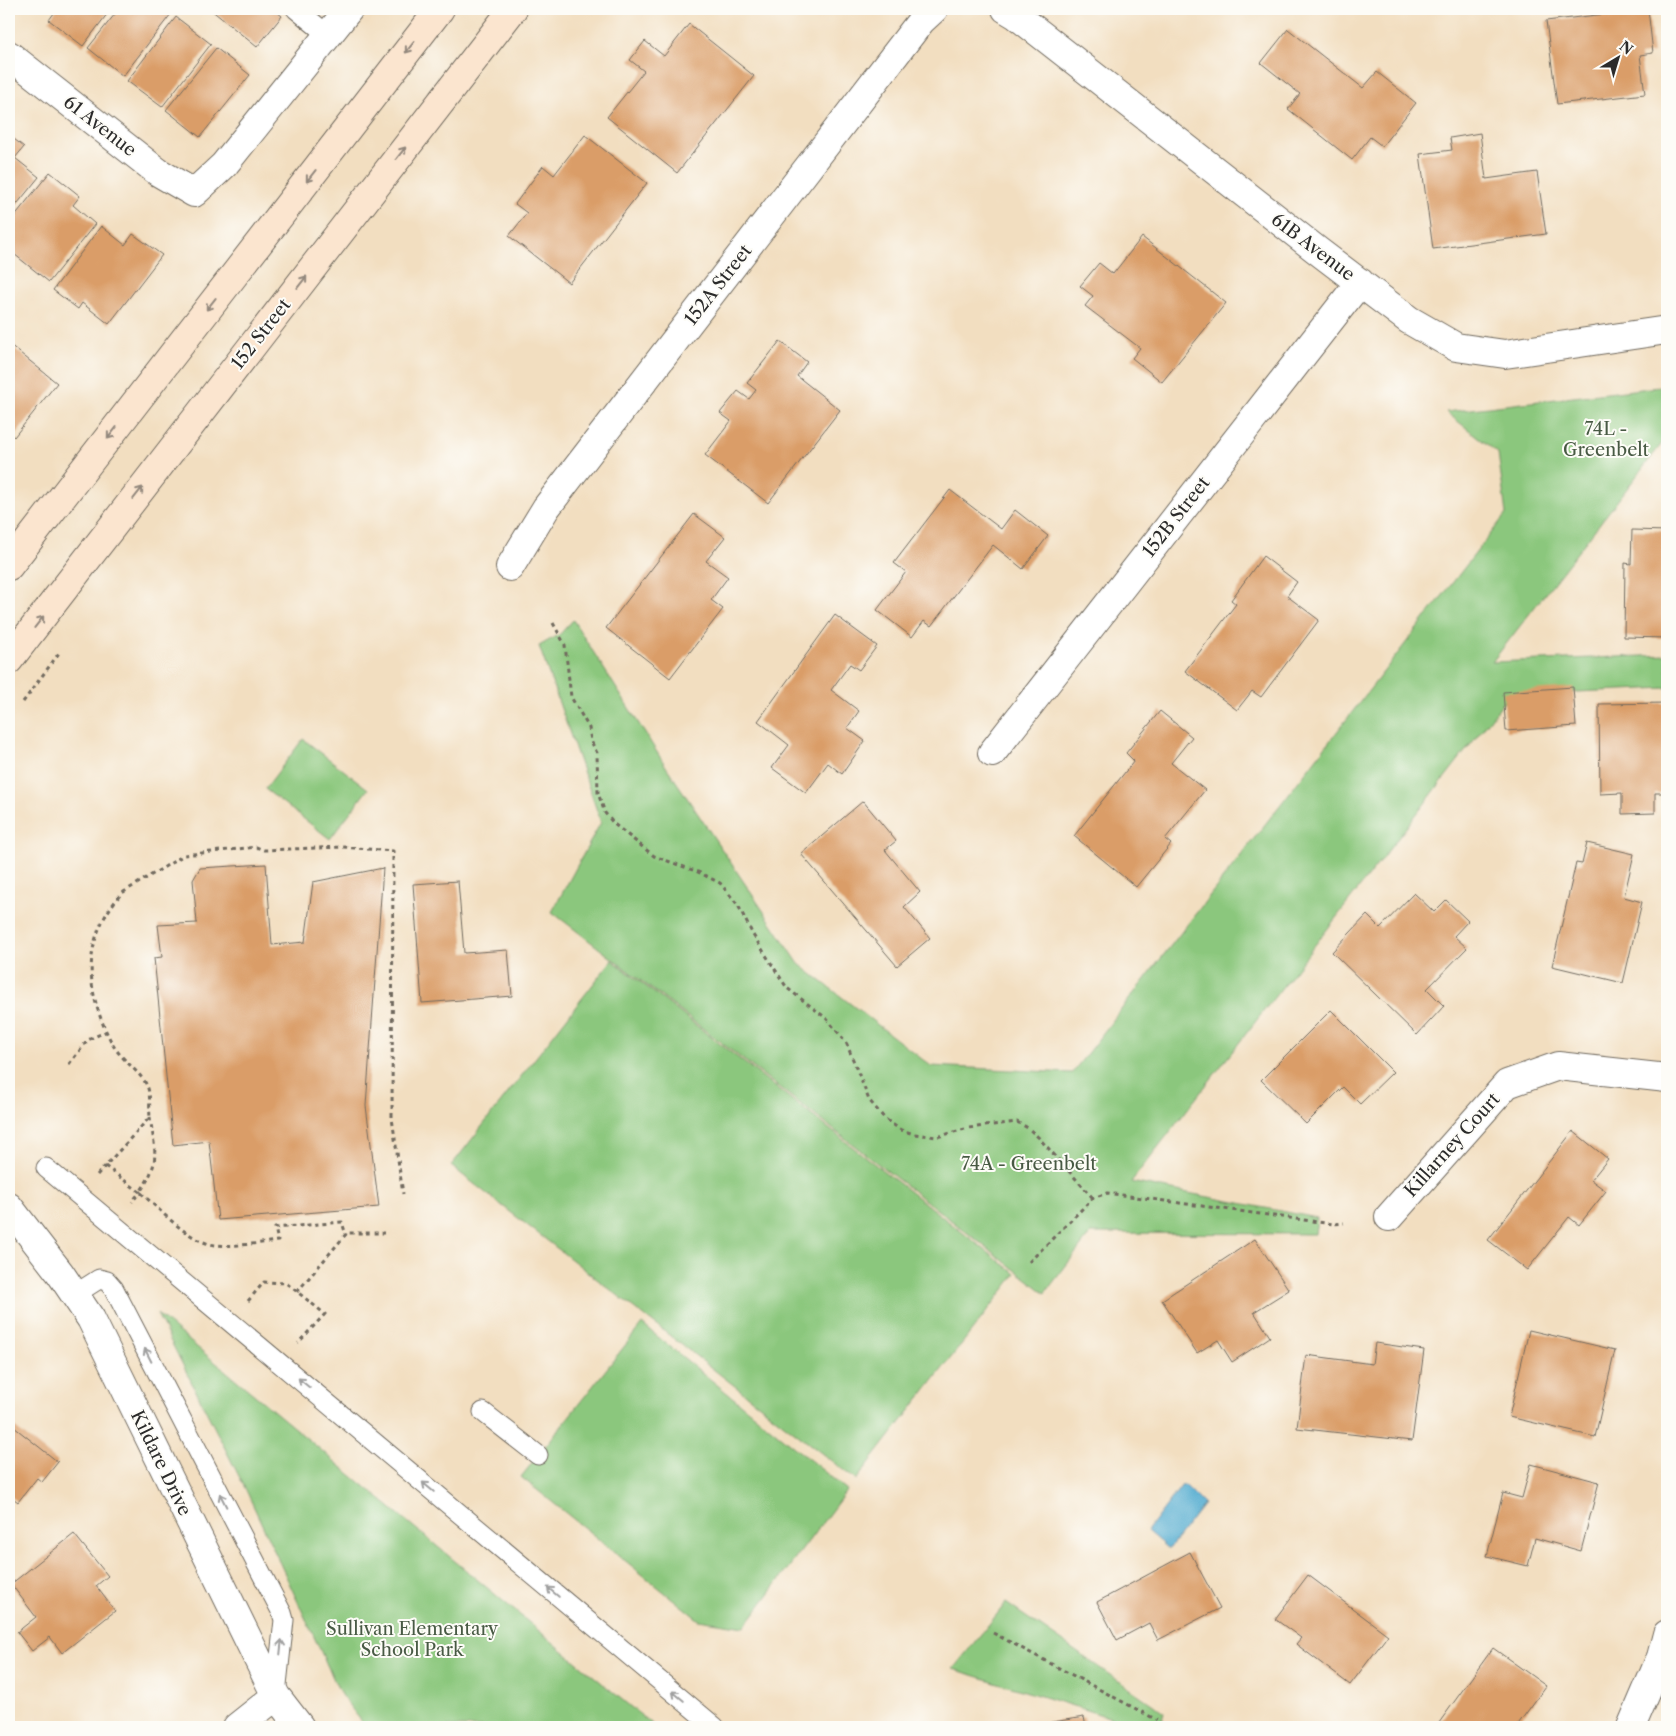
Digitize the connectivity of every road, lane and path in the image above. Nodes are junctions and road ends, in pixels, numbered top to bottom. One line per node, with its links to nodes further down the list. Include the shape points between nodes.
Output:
1 (296, 9): 7 (lane)
2 (349, 9): 7 (street)
3 (440, 9): 11 (main road, one-way to 11)
4 (513, 9): 14 (main road, 152 Street, one-way to 4)
5 (934, 9): 12 (street, 152A Street, via 921,21 546,508)
6 (1006, 9): 9 (street, 61B Avenue)
7 (329, 36): 8 (street, 61 Avenue, via 224,165 194,193 158,172)
8 (9, 55)
9 (1360, 282): 10 (street, 61B Avenue, via 1436,337 1456,347 1482,352 1505,354); 15 (street, 152B Street)
10 (1667, 330)
11 (9, 566)
12 (510, 568)
13 (553, 624): 25 (path, via 565,645 570,698 589,728 590,741 597,753 598,793 606,813 614,824 654,856 720,883 738,906 787,988 826,1018 846,1042 869,1100 885,1119 908,1132 937,1137 968,1128 1017,1122 1039,1138)
14 (9, 660)
15 (992, 753)
16 (107, 1031): 17 (path, via 88,1040); 19 (path, via 122,1060 147,1086); 24 (path, via 97,1008 90,969 100,925 122,893 179,857 256,847 264,850 343,847 393,851 392,1118)
17 (69, 1064)
18 (1667, 1078): 28 (street, Killarney Court, via 1558,1066 1507,1084)
19 (150, 1117): 20 (path); 23 (path, via 156,1159)
20 (105, 1166): 22 (path); 23 (path)
21 (46, 1168): 45 (lane, one-way to 21)
22 (92, 1180)
23 (140, 1192): 26 (path); 31 (path, via 196,1239 214,1245 278,1241 275,1228 342,1222)
24 (402, 1194)
25 (1093, 1198): 29 (path, via 1117,1193); 32 (path)
26 (130, 1204)
27 (9, 1207): 34 (street, Kildare Drive)
28 (1389, 1217)
29 (1344, 1223)
30 (384, 1233): 31 (path)
31 (346, 1235): 33 (path)
32 (1029, 1262)
33 (297, 1292): 35 (path, via 286,1283 264,1282); 36 (path, via 325,1314)
34 (74, 1294): 41 (street, Kildare Drive, via 91,1319); 41 (lane, one-way to 34, via 282,1613 114,1289 107,1281 99,1279)
35 (247, 1302)
36 (295, 1345)
37 (483, 1412): 38 (lane)
38 (538, 1455)
39 (993, 1633): 42 (path)
40 (1667, 1634): 46 (street, via 1661,1657)
41 (276, 1696): 43 (street); 44 (street, Kildare Drive)
42 (1157, 1720)
43 (236, 1727)
44 (300, 1727)
45 (715, 1727)
46 (1631, 1727)

